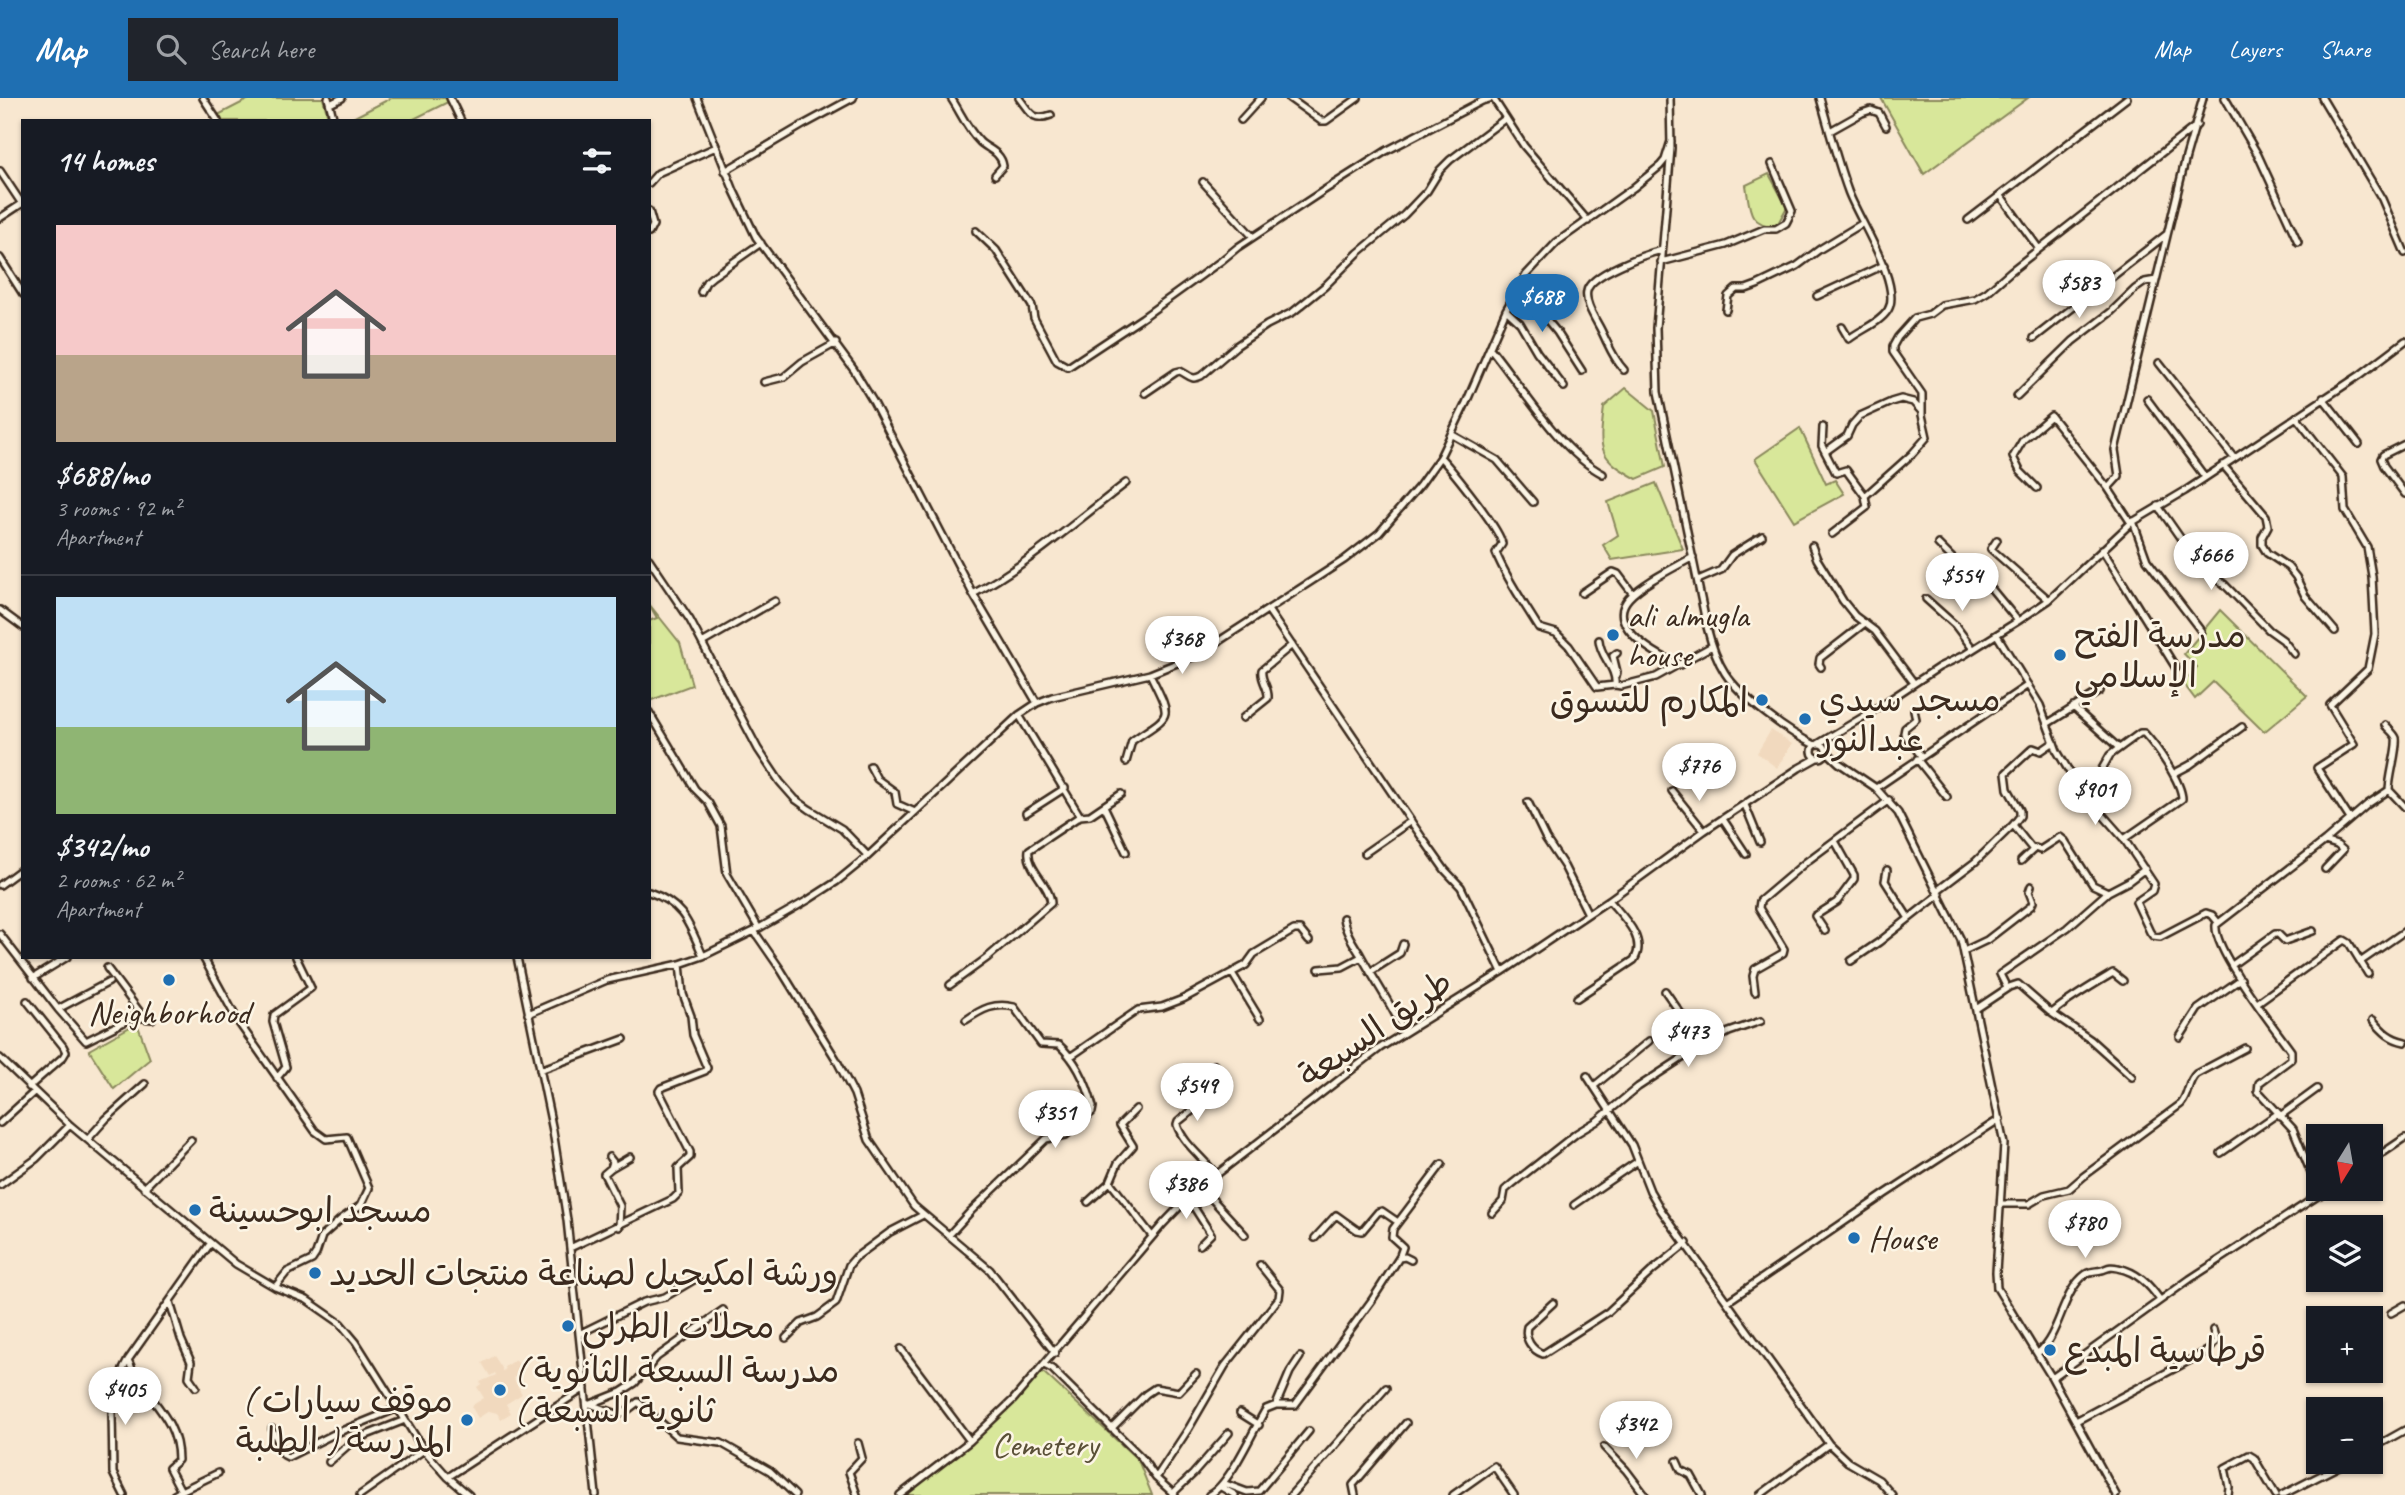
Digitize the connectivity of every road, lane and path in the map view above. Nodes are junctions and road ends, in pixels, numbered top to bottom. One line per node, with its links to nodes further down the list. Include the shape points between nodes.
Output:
1 (203, 98): 21 (street)
2 (342, 98): 18 (street)
3 (450, 98): 23 (street)
4 (697, 98): 29 (street)
5 (853, 98): 32 (street)
6 (951, 98): 33 (street, via 970,130 1001,157 1003,166)
7 (1019, 98): 19 (street, via 1034,117)
8 (1261, 98): 24 (street)
9 (1289, 98): 10 (street, via 1326,121)
10 (1358, 98)
11 (1493, 98): 20 (street); 45 (street, via 1386,151)
12 (1670, 98): 28 (street)
13 (1820, 98): 27 (street)
14 (2127, 98): 36 (street)
15 (2203, 98): 25 (street)
16 (2225, 98): 47 (street, via 2258,155)
17 (2322, 98): 50 (street, via 2382,199)
18 (329, 101): 22 (street)
19 (1051, 116)
20 (1506, 117): 41 (street, via 1524,146); 71 (street, via 1450,160 1404,215 1293,312 1236,346 1196,379 1176,372)
21 (217, 119)
22 (334, 119)
23 (460, 119)
24 (1241, 120)
25 (2196, 125): 44 (street); 48 (street)
26 (1886, 126): 27 (street, via 1880,113 1869,110)
27 (1830, 131): 42 (street)
28 (1671, 141): 41 (street, via 1663,162); 49 (street)
29 (716, 146): 32 (street); 34 (street, via 658,173)
30 (1772, 164): 52 (street, via 1791,203 1786,223)
31 (0, 171): 37 (street)
32 (726, 171): 46 (street)
33 (995, 176)
34 (651, 181)
35 (1203, 182): 45 (street)
36 (2001, 196): 40 (street); 48 (street)
37 (21, 202)
38 (21, 205): 39 (street)
39 (0, 218)
40 (1969, 220)
41 (1588, 221): 55 (street, via 1549,249)
42 (1863, 223): 53 (street); 60 (street, via 1795,267 1737,289 1728,296)
43 (976, 230): 45 (street, via 996,250 1032,306 1057,361 1068,367)
44 (2167, 234): 54 (street); 62 (street)
45 (1253, 237)
46 (761, 243): 57 (street, via 712,276); 64 (street)
47 (2298, 243)
48 (2039, 249): 75 (street, via 1987,292 1917,316 1898,337 1893,352 1922,394)
49 (1662, 250): 52 (street); 67 (street, via 1603,275 1587,292 1611,353)
50 (2405, 253)
51 (0, 258): 56 (street)
52 (1661, 262): 101 (street, via 1655,342 1658,392)
53 (1884, 265): 58 (street); 61 (street, via 1890,292 1886,313 1849,339)
54 (2156, 280): 72 (street, via 2135,289); 89 (street, via 2115,450 2119,476)
55 (1519, 286): 59 (street); 68 (street, via 1558,332)
56 (21, 291)
57 (701, 292)
58 (1817, 296)
59 (1506, 310): 65 (street); 70 (street)
60 (1726, 310)
61 (1842, 327)
62 (2034, 338)
63 (2405, 341): 73 (street)
64 (836, 343): 69 (street, via 784,377); 105 (street, via 874,403)
65 (1490, 348): 78 (street); 85 (street, via 1555,432)
66 (2159, 363): 83 (street)
67 (1624, 370)
68 (1582, 371)
69 (764, 382)
70 (1564, 387)
71 (1146, 393)
72 (2017, 396)
73 (2323, 398): 76 (street); 79 (street)
74 (2147, 399): 86 (street)
75 (1922, 412): 81 (street, via 1913,402 1891,402 1860,416 1847,436); 91 (street, via 1926,440)
76 (2296, 416): 83 (street); 172 (street, via 2343,477 2345,510 2367,547 2372,576 2375,634 2368,669 2330,705 2354,744 2317,768)
77 (1824, 427): 81 (street)
78 (1451, 434): 82 (street); 92 (street, via 1497,460)
79 (2359, 444)
80 (2405, 444): 90 (street, via 2381,459)
81 (1825, 452): 91 (street, via 1836,473 1846,470)
82 (1440, 457): 111 (street, via 1379,533); 131 (street, via 1500,535 1502,544 1496,553 1539,628 1556,633 1569,646 1597,687)
83 (2234, 458): 84 (street)
84 (2223, 465): 86 (street); 116 (street, via 2266,516 2262,545 2267,553 2288,567)
85 (1604, 474)
86 (2205, 477): 93 (street)
87 (1126, 483): 105 (street, via 1055,541)
88 (2037, 488): 89 (street, via 2013,457 2023,440 2051,416)
89 (2108, 488): 94 (street)
90 (2405, 494)
91 (1865, 496): 95 (street, via 1867,507)
92 (1533, 502)
93 (2158, 506): 94 (street); 124 (street, via 2211,575)
94 (2132, 522): 100 (street); 115 (street, via 2147,560)
95 (1832, 534)
96 (1762, 536): 103 (street, via 1731,555 1721,570)
97 (1997, 540): 108 (street, via 1991,549)
98 (1938, 544): 112 (street, via 1953,560 1980,575)
99 (1812, 546): 113 (street, via 1833,586)
100 (2102, 549): 108 (street); 127 (street)
101 (1693, 557): 103 (street); 106 (street)
102 (651, 562): 119 (street)
103 (1698, 580): 121 (street)
104 (1582, 593): 106 (street, via 1614,572)
105 (973, 594): 134 (street)
106 (1633, 594): 125 (street, via 1623,612 1629,628 1641,643)
107 (1926, 599): 122 (street)
108 (2049, 600): 112 (street)
109 (775, 601): 119 (street)
110 (0, 610): 114 (street)
111 (1268, 610): 120 (street); 128 (street, via 1199,654)
112 (2018, 621): 117 (street)
113 (1865, 623): 126 (street, via 1820,658); 130 (street)
114 (21, 626)
115 (2201, 631)
116 (2335, 631)
117 (1997, 635): 122 (street); 132 (street)
118 (1599, 640): 129 (street)
119 (702, 643): 185 (street, via 780,782 802,804 842,829)
120 (1292, 645): 139 (street, via 1262,670 1268,698); 174 (street)
121 (1713, 646): 125 (street); 144 (street, via 1734,685)
122 (1973, 649): 130 (street)
123 (1617, 653): 129 (street, via 1613,656)
124 (2294, 654)
125 (1680, 665): 131 (street, via 1646,680)
126 (1821, 667)
127 (2176, 668)
128 (1150, 674): 134 (street); 152 (street, via 1166,707 1165,717 1132,741)
129 (1616, 676): 131 (street)
130 (1914, 683): 143 (street)
131 (1615, 685)
132 (2028, 685): 140 (street); 150 (street)
133 (2100, 691): 135 (street)
134 (1037, 703): 138 (street)
135 (2073, 707): 140 (street); 147 (street)
136 (1914, 710): 150 (street, via 1916,719 1904,733)
137 (651, 715): 201 (street, via 721,827 727,874)
138 (1019, 715): 159 (street); 169 (street)
139 (1243, 718)
140 (2047, 724): 145 (street)
141 (2385, 725): 160 (street, via 2396,743)
142 (2242, 727): 157 (street)
143 (1834, 735): 146 (street); 148 (street)
144 (1803, 739): 146 (street); 149 (street)
145 (2054, 742): 175 (street, via 2041,751 2034,748 2006,773 2008,789 2021,813); 177 (street, via 2079,788)
146 (1817, 744): 148 (street); 149 (street)
147 (2119, 748): 156 (street); 157 (street, via 2144,733)
148 (1826, 750): 151 (street); 153 (street)
149 (1811, 752): 151 (street); 155 (street)
150 (1919, 758): 158 (street); 163 (street)
151 (1818, 759): 153 (street); 155 (street)
152 (1126, 762)
153 (1839, 763): 158 (street)
154 (870, 766): 169 (street, via 877,779 895,792 897,804)
155 (1799, 768): 166 (street, طريق السبعة)
156 (2102, 769)
157 (2173, 774): 177 (street, via 2182,799)
158 (1875, 788): 164 (street)
159 (1065, 789): 170 (street); 171 (street)
160 (2389, 790): 168 (street); 172 (street)
161 (1672, 791): 176 (street)
162 (1121, 794): 167 (street)
163 (1947, 797)
164 (1889, 800): 178 (street); 193 (street)
165 (1528, 802): 197 (street)
166 (1745, 805): 173 (street, طريق السبعة); 180 (street)
167 (1104, 806): 171 (street); 182 (street)
168 (2405, 807)
169 (915, 812): 185 (street)
170 (1026, 814)
171 (1080, 816): 229 (street, via 1029,850 1051,903)
172 (2350, 819): 179 (street)
173 (1723, 820): 176 (street, طريق السبعة); 184 (street)
174 (1411, 821): 183 (street); 222 (street, via 1461,887)
175 (2013, 825): 181 (street); 193 (street)
176 (1704, 831): 196 (street, طريق السبعة)
177 (2124, 839): 188 (street)
178 (1835, 841): 202 (street, via 1854,879 1837,902 1815,915); 232 (street, via 1759,902 1784,949 1755,969)
179 (2325, 841): 189 (street, via 2343,850); 200 (street)
180 (1760, 842)
181 (2033, 850): 186 (street); 194 (street, via 2057,837 2063,839 2093,885)
182 (1126, 852)
183 (1365, 853)
184 (1746, 854)
185 (868, 856): 201 (street, via 836,882)
186 (2021, 860)
187 (21, 869): 191 (street)
188 (2145, 869): 194 (street); 200 (street, via 2154,888 2137,906 2153,936 2160,937 2206,914)
189 (2325, 869)
190 (1887, 870): 199 (street, via 1885,881)
191 (0, 885)
192 (2031, 886): 208 (street, via 2031,906 1987,940)
193 (1939, 892): 199 (street); 208 (street)
194 (2108, 892): 230 (street, via 2067,928 2000,974)
195 (651, 893): 209 (street, via 679,908)
196 (1609, 900): 197 (street, طريق السبعة); 233 (street, via 1636,934 1637,956)
197 (1588, 914): 222 (street, طريق السبعة)
198 (1343, 918): 210 (street)
199 (1908, 918): 215 (street)
200 (2217, 921): 218 (street, via 2215,933)
201 (756, 929): 209 (street); 293 (street, via 836,1059 869,1140)
202 (1825, 931)
203 (2313, 931): 218 (street, via 2285,941 2275,934)
204 (2405, 931): 216 (street)
205 (0, 934): 225 (street)
206 (1309, 941): 223 (street, via 1296,930 1254,954)
207 (1403, 944): 221 (street, via 1400,953)
208 (1964, 951): 237 (street)
209 (703, 956): 217 (street)
210 (1362, 957): 220 (street, via 1342,967); 221 (street)
211 (65, 959): 225 (street)
212 (204, 959): 259 (street, via 239,1023)
213 (297, 959): 259 (street, via 311,988 274,1014 286,1067)
214 (517, 959): 239 (street)
215 (1851, 961)
216 (2360, 962): 224 (street); 235 (street, via 2344,940)
217 (680, 964): 239 (street, via 607,980); 295 (street, via 693,1035 707,1068 661,1088 659,1094 690,1157 678,1168 677,1197)
218 (2232, 965): 226 (street)
219 (107, 968): 240 (street)
220 (1318, 969)
221 (1370, 972): 246 (street)
222 (1502, 972): 246 (street, طريق السبعة)
223 (1232, 973): 242 (street); 253 (street, via 1177,1001 1138,1010)
224 (2368, 974)
225 (33, 978): 236 (street)
226 (2241, 979): 235 (street); 247 (street, via 2198,1009)
227 (2123, 981): 238 (street, via 2113,973)
228 (109, 982): 236 (street)
229 (950, 985)
230 (2007, 988): 237 (street); 238 (street, via 2018,984)
231 (1665, 991): 251 (street)
232 (1755, 992)
233 (1577, 998)
234 (27, 1001): 262 (street, via 66,1052)
235 (2257, 1003): 267 (street, via 2293,1055 2259,1083 2261,1096)
236 (58, 1009): 240 (street, via 86,1041)
237 (1976, 1009): 268 (street)
238 (2052, 1013): 258 (street)
239 (528, 1014): 256 (street)
240 (140, 1017): 241 (street)
241 (152, 1019)
242 (1260, 1019)
243 (966, 1020): 253 (street, via 988,1007 1014,1007 1041,1044 1059,1045)
244 (2373, 1020): 250 (street, via 2384,1033)
245 (1761, 1021): 251 (street)
246 (1404, 1032): 282 (street, طريق السبعة)
247 (2180, 1037)
248 (624, 1038): 256 (street)
249 (1649, 1041): 261 (street)
250 (2405, 1042)
251 (1703, 1045): 266 (street)
252 (2245, 1048): 290 (street, via 2196,1074 2181,1104 2075,1186 2029,1204)
253 (1070, 1057): 296 (street, via 1087,1089 1092,1112 1066,1135 1046,1139)
254 (0, 1058): 262 (street)
255 (1214, 1065): 282 (street, via 1204,1100 1177,1125)
256 (540, 1070): 303 (street)
257 (1587, 1076): 261 (street)
258 (2132, 1077)
259 (277, 1078): 308 (street, via 322,1138 347,1137 369,1188 361,1205 322,1236 312,1260 287,1272)
260 (145, 1084): 272 (street)
261 (1594, 1086): 266 (street)
262 (29, 1087): 264 (street)
263 (2317, 1089): 267 (street)
264 (34, 1092): 269 (street); 270 (street)
265 (1136, 1109): 283 (street, via 1120,1125 1133,1146)
266 (1611, 1110): 279 (street); 292 (street, via 1511,1184)
267 (2278, 1115): 275 (street); 278 (street, via 2293,1129)
268 (2000, 1119): 290 (street, via 2004,1144); 311 (street)
269 (0, 1123)
270 (70, 1125): 272 (street); 284 (street, via 36,1159)
271 (2405, 1138): 274 (street)
272 (88, 1139): 286 (street)
273 (191, 1140): 286 (street)
274 (2384, 1152)
275 (2221, 1153)
276 (609, 1157): 281 (street)
277 (630, 1157): 281 (street)
278 (2306, 1158)
279 (1638, 1161): 291 (street); 300 (street, via 1655,1201)
280 (1442, 1164): 294 (street)
281 (611, 1168): 295 (street, via 604,1174 620,1206)
282 (1216, 1175): 285 (street, طريق السبعة)
283 (1110, 1182): 289 (street); 298 (street)
284 (0, 1185)
285 (1201, 1187): 287 (street, طريق السبعة); 297 (street)
286 (144, 1188): 301 (street)
287 (1188, 1198): 298 (street, طريق السبعة); 302 (street, via 1210,1234)
288 (2311, 1201): 309 (street)
289 (1088, 1202)
290 (2001, 1204): 321 (street, via 1997,1288)
291 (1574, 1205)
292 (1492, 1213)
293 (923, 1215): 296 (street); 318 (street, via 856,1256 836,1303)
294 (1398, 1222): 299 (street, via 1382,1210 1362,1231 1335,1215); 304 (street, via 1391,1234 1404,1247)
295 (619, 1227): 303 (street)
296 (950, 1235): 320 (street, via 990,1270)
297 (1245, 1235)
298 (1152, 1236): 320 (street, طريق السبعة)
299 (1315, 1238)
300 (1686, 1243): 311 (street); 312 (street, via 1608,1312 1544,1354 1525,1333)
301 (210, 1244): 308 (street); 310 (street)
302 (1200, 1245)
303 (570, 1248): 317 (street)
304 (1399, 1258): 305 (street); 331 (street, via 1295,1405)
305 (1410, 1260)
306 (1260, 1265): 354 (street, via 1280,1290 1279,1298 1224,1366)
307 (697, 1278): 317 (street)
308 (275, 1287): 332 (street, via 307,1300 340,1323)
309 (2160, 1300): 321 (street, via 2150,1285 2127,1270 2112,1267 2088,1273 2075,1286); 326 (street)
310 (170, 1302): 323 (street); 327 (street)
311 (1727, 1302): 346 (street)
312 (1553, 1303)
313 (2405, 1305): 315 (street)
314 (723, 1310): 330 (street, via 657,1357 635,1383)
315 (2391, 1313)
316 (2213, 1330): 335 (street, via 2216,1341 2209,1350)
317 (579, 1334): 328 (street)
318 (786, 1338)
319 (901, 1349): 343 (street)
320 (1055, 1353): 324 (street, طريق السبعة)
321 (2038, 1353): 326 (street)
322 (1300, 1357): 331 (street)
323 (128, 1360): 356 (street, via 173,1429 178,1458 169,1468); 358 (street, via 115,1385 111,1412 113,1473)
324 (1044, 1365): 339 (street); 343 (street, طريق السبعة)
325 (1196, 1374): 339 (street, via 1179,1392 1160,1387 1146,1394)
326 (2052, 1378): 335 (street)
327 (195, 1387)
328 (585, 1388): 330 (street); 353 (street)
329 (1385, 1388): 368 (street)
330 (589, 1403): 362 (street); 363 (street, via 617,1414 638,1402 677,1437 720,1443 770,1471)
331 (1276, 1405): 337 (street, via 1266,1409)
332 (398, 1408): 334 (street); 338 (street, via 288,1457)
333 (1240, 1413): 337 (street)
334 (405, 1420): 348 (street); 350 (street, via 354,1440)
335 (2076, 1421): 376 (street)
336 (1405, 1423): 369 (street, via 1353,1485)
337 (1259, 1425): 355 (street)
338 (272, 1429)
339 (1111, 1429): 354 (street)
340 (2405, 1430): 344 (street)
341 (1309, 1431): 355 (street, via 1259,1491)
342 (1229, 1433): 357 (street)
343 (970, 1441): 365 (street, طريق السبعة)
344 (2383, 1442)
345 (858, 1443): 364 (street, via 862,1458 849,1472)
346 (1829, 1444): 374 (street); 375 (street)
347 (1604, 1447): 372 (street)
348 (424, 1450): 353 (street); 360 (street)
349 (1677, 1461): 373 (street)
350 (329, 1462)
351 (218, 1472): 356 (street)
352 (2323, 1474): 379 (street)
353 (448, 1478): 361 (street)
354 (1156, 1478): 357 (street)
355 (1222, 1485): 366 (street); 367 (street)
356 (181, 1491): 359 (street)
357 (1174, 1494)
358 (124, 1495)
359 (174, 1495)
360 (360, 1495)
361 (469, 1495)
362 (596, 1495)
363 (794, 1495)
364 (857, 1495)
365 (900, 1495)
366 (1209, 1495)
367 (1235, 1495)
368 (1291, 1495)
369 (1355, 1495)
370 (1452, 1495): 371 (street, via 1494,1466)
371 (1514, 1495)
372 (1645, 1495)
373 (1702, 1495)
374 (1760, 1495)
375 (1892, 1495)
376 (2116, 1495)
377 (2228, 1495): 378 (street, via 2225,1468 2249,1455)
378 (2276, 1495)
379 (2281, 1495)

